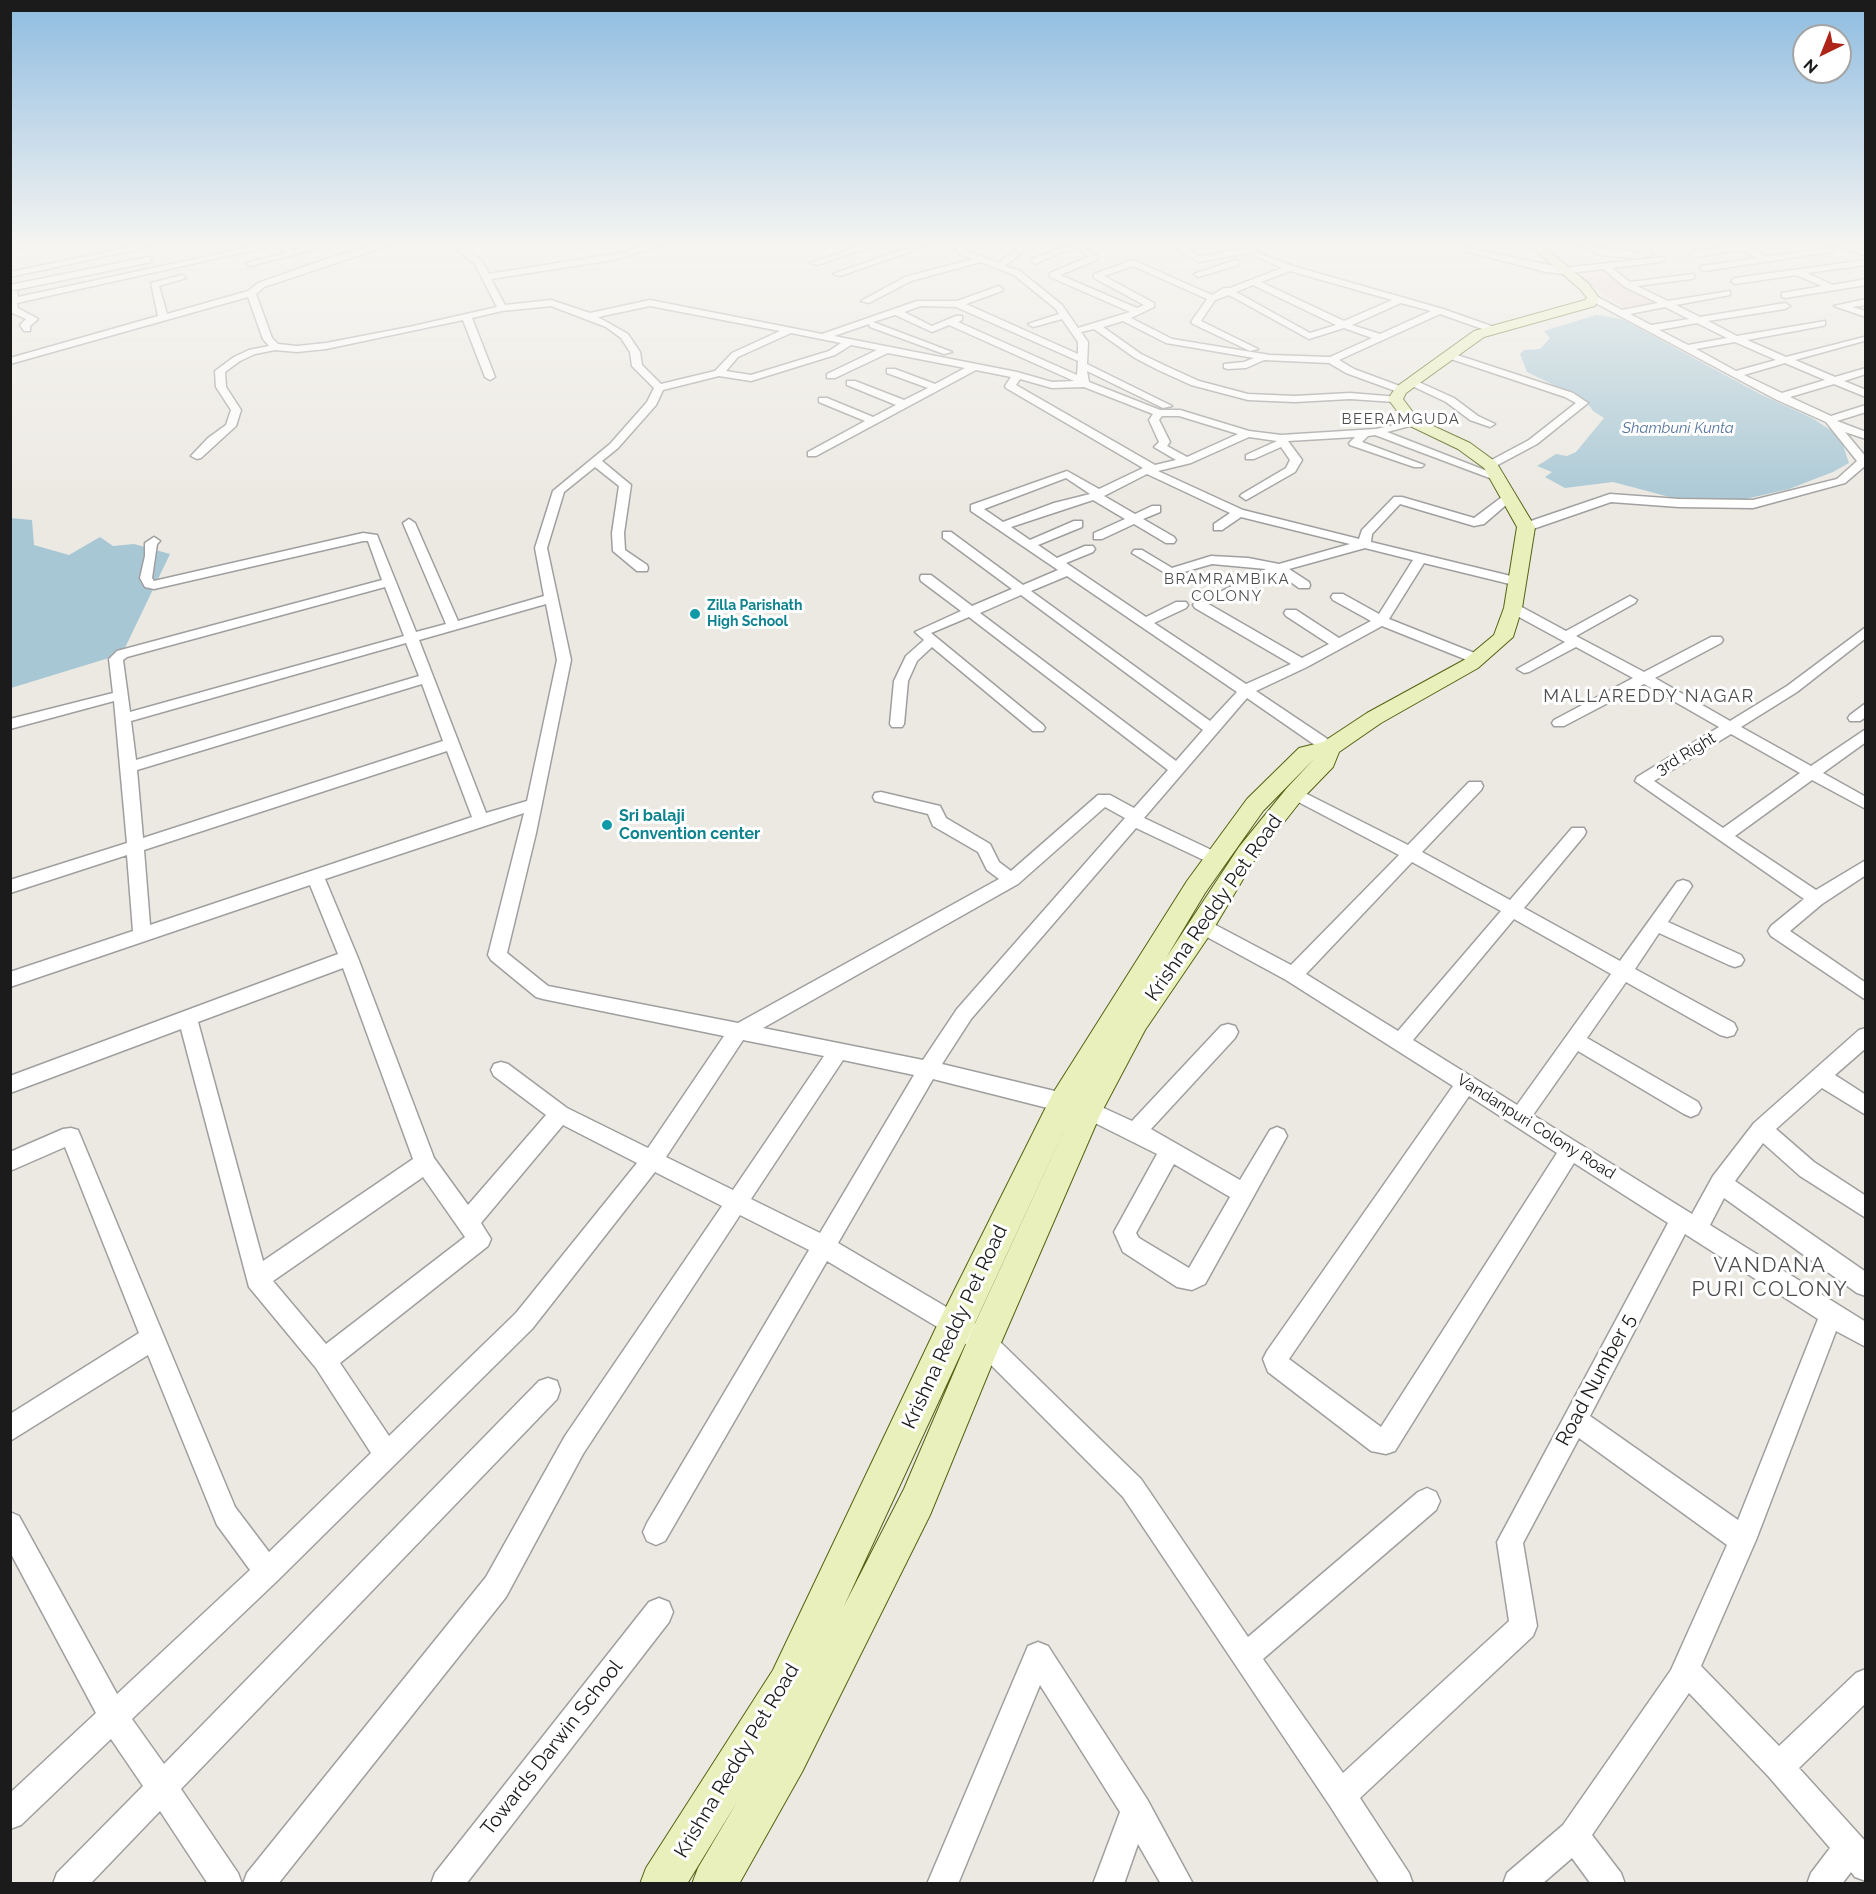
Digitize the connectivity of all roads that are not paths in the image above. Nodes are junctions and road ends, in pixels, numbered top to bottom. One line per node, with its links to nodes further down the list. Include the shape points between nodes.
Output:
1 (105, 334): 36 (street)
2 (266, 334): 29 (street)
3 (382, 334): 29 (street, via 326,346)
4 (474, 334): 47 (street)
5 (622, 334): 52 (street, via 635,352 637,366)
6 (780, 334): 43 (street, via 735,355)
7 (816, 334): 23 (street)
8 (830, 334): 23 (street)
9 (901, 334): 27 (street)
10 (930, 334): 27 (street)
11 (977, 334): 50 (street)
12 (1024, 334): 38 (street)
13 (1078, 334): 38 (street, via 1083,342)
14 (1108, 334): 53 (street, via 1138,356 1195,383 1248,397 1294,399)
15 (1156, 334): 33 (street, via 1169,341)
16 (1221, 334): 33 (street)
17 (1371, 334): 24 (street)
18 (1390, 334): 24 (street)
19 (1479, 334): 32 (main road)
20 (1663, 334): 30 (street)
21 (1727, 334): 25 (street)
22 (1761, 334): 25 (street)
23 (825, 336): 28 (street)
24 (1382, 338): 34 (street)
25 (1736, 339): 30 (street); 35 (street)
26 (1861, 339): 35 (street)
27 (917, 340): 37 (street, via 949,353)
28 (849, 342): 31 (street); 43 (street, via 832,353 751,378)
29 (275, 347): 71 (street, via 252,352 220,371 221,387 236,410 231,426)
30 (1689, 348): 45 (street)
31 (888, 349): 37 (street); 46 (street)
32 (1451, 356): 53 (main road); 77 (street, via 1583,403)
33 (1267, 357): 34 (street); 39 (street)
34 (1331, 360): 53 (street)
35 (1785, 360): 45 (street); 48 (street)
36 (10, 361)
37 (950, 362): 40 (street)
38 (1082, 362): 50 (street); 60 (street)
39 (1228, 366)
40 (974, 367): 44 (street); 51 (street)
41 (891, 371): 51 (street)
42 (1866, 371): 48 (street)
43 (719, 372): 52 (street)
44 (1017, 375): 50 (street, via 1052,386); 76 (street, via 1010,386)
45 (1735, 375): 55 (street)
46 (831, 376)
47 (490, 377)
48 (1833, 381): 54 (street); 55 (street)
49 (850, 383): 57 (street)
50 (1084, 383): 59 (street)
51 (935, 387): 57 (street)
52 (659, 388): 73 (street, via 652,403 614,446)
53 (1403, 390): 62 (main road); 64 (street, via 1450,400 1474,418)
54 (1866, 394)
55 (1779, 397): 63 (street)
56 (823, 400): 61 (street)
57 (904, 404): 61 (street)
58 (1866, 408): 63 (street)
59 (1159, 413): 60 (street); 74 (street, via 1154,420 1165,442 1160,447)
60 (1180, 413): 66 (street)
61 (874, 421): 70 (street)
62 (1413, 422): 65 (street); 77 (main road, via 1464,446)
63 (1832, 422): 67 (street); 75 (street)
64 (1490, 423)
65 (1370, 432): 68 (street); 69 (street); 69 (street, via 1354,443 1414,470)
66 (1248, 434): 68 (street); 74 (street)
67 (1866, 436)
68 (1282, 440): 72 (street); 79 (street, via 1296,460 1291,470)
69 (1435, 452): 77 (street)
70 (812, 454)
71 (197, 456)
72 (1250, 457)
73 (595, 461): 99 (street, via 626,485 619,551); 109 (street, via 559,491 541,548)
74 (1187, 461): 76 (street)
75 (1864, 461): 88 (street, via 1841,481 1753,504 1610,498)
76 (1150, 469): 78 (street); 82 (street)
77 (1495, 471): 80 (main road)
78 (1097, 495): 83 (street); 86 (street); 86 (street, via 1067,474 975,508)
79 (1246, 496)
80 (1510, 496): 88 (main road); 94 (street, via 1474,522 1398,500 1366,533)
81 (1156, 509): 83 (street)
82 (1239, 513): 87 (street); 94 (street)
83 (1135, 519): 90 (street); 91 (street)
84 (409, 523): 118 (street)
85 (1078, 524): 93 (street)
86 (1003, 526): 93 (street)
87 (1218, 527)
88 (1526, 527): 104 (main road)
89 (947, 535): 106 (street)
90 (1098, 536)
91 (1170, 540)
92 (154, 541): 103 (street, via 146,578 154,585 368,537 372,538)
93 (1030, 544): 98 (street)
94 (1365, 544): 97 (street); 100 (street)
95 (1089, 549): 98 (street)
96 (1138, 553): 100 (street, via 1170,572 1211,560)
97 (1421, 557): 104 (street); 116 (street)
98 (1058, 562): 101 (street)
99 (642, 568)
100 (1280, 568): 105 (street); 107 (street)
101 (1070, 570): 106 (street); 117 (street)
102 (926, 578): 114 (street)
103 (388, 582): 120 (street); 131 (street, via 122,654 116,659)
104 (1518, 582): 113 (main road)
105 (1304, 585)
106 (1022, 591): 114 (street); 138 (street)
107 (1223, 596)
108 (1338, 597): 116 (street)
109 (550, 599): 118 (street); 149 (street, via 564,660)
110 (1630, 600): 121 (street)
111 (1200, 604): 126 (street)
112 (1181, 605): 117 (street)
113 (1513, 608): 121 (street); 125 (main road, via 1503,638)
114 (970, 612): 122 (street, via 922,632); 143 (street)
115 (1291, 614): 124 (street)
116 (1381, 621): 124 (street); 125 (street)
117 (1146, 622): 130 (street)
118 (453, 625): 120 (street)
119 (1865, 631): 137 (street, 3rd Right, via 1792,689)
120 (411, 636): 129 (street); 132 (street)
121 (1571, 638): 127 (street); 128 (street)
122 (932, 640): 135 (street, via 911,659 901,681); 136 (street)
123 (1716, 640): 128 (street)
124 (1339, 644): 126 (street)
125 (1477, 660): 141 (main road, via 1374,718)
126 (1302, 664): 130 (street)
127 (1524, 669)
128 (1642, 677): 133 (street); 137 (street)
129 (428, 678): 140 (street); 142 (street)
130 (1246, 690): 138 (street); 141 (street)
131 (121, 695): 132 (street); 134 (street)
132 (124, 718): 142 (street)
133 (1558, 723)
134 (10, 724)
135 (897, 724)
136 (1038, 728)
137 (1730, 728): 144 (street); 153 (street, 3rd Right, via 1643,781)
138 (1212, 730): 143 (street)
139 (1866, 734): 144 (street)
140 (451, 744): 151 (street); 154 (street)
141 (1330, 748): 146 (main road, Krishna Reddy Pet Road, via 1325,762); 156 (main road, Krishna Reddy Pet Road, via 1307,753 1255,805)
142 (129, 767): 154 (street)
143 (1178, 770): 150 (street)
144 (1810, 775): 148 (street); 153 (street)
145 (1475, 786): 155 (street)
146 (1294, 793): 155 (street); 165 (main road, Krishna Reddy Pet Road, via 1247,853)
147 (881, 797): 159 (street, via 934,810 939,822 984,848 993,866)
148 (1866, 804)
149 (532, 805): 151 (street); 176 (street, via 497,955 543,992)
150 (1135, 819): 156 (street); 159 (street, via 1104,798); 181 (street, via 964,1014)
151 (481, 820): 158 (street)
152 (1578, 832): 163 (street)
153 (1724, 836): 162 (street)
154 (135, 847): 161 (street); 166 (street)
155 (1410, 853): 163 (street); 170 (street)
156 (1216, 859): 186 (main road, Krishna Reddy Pet Road, via 1196,887)
157 (1866, 866): 162 (street)
158 (315, 876): 166 (street); 167 (street)
159 (1011, 880): 176 (street)
160 (1683, 886): 164 (street)
161 (10, 887)
162 (1816, 899): 172 (street, via 1777,931)
163 (1512, 910): 169 (street); 179 (street)
164 (1656, 924): 168 (street); 169 (street)
165 (1202, 926): 170 (street, Vandanpuri Colony Road); 186 (main road, Krishna Reddy Pet Road)
166 (142, 935): 171 (street)
167 (349, 958): 173 (street); 198 (street)
168 (1735, 960)
169 (1623, 972): 174 (street); 178 (street)
170 (1293, 975): 179 (street, Vandanpuri Colony Road)
171 (10, 980)
172 (1866, 993)
173 (188, 1019): 185 (street); 206 (street)
174 (1727, 1029)
175 (1228, 1032): 192 (street)
176 (737, 1033): 180 (street); 196 (street)
177 (1866, 1036): 183 (street, Road Number 5)
178 (1575, 1040): 188 (street); 190 (street)
179 (1400, 1042): 184 (street, Vandanpuri Colony Road)
180 (838, 1051): 181 (street); 201 (street)
181 (928, 1069): 186 (street); 205 (street)
182 (501, 1070): 189 (street)
183 (1820, 1076): 187 (street); 191 (street, Road Number 5)
184 (1466, 1084): 190 (street, Vandanpuri Colony Road); 194 (street, via 1275,1359 1276,1364 1380,1442 1386,1442)
185 (10, 1085)
186 (1075, 1106): 192 (street); 209 (main road, Krishna Reddy Pet Road); 212 (main road, Krishna Reddy Pet Road)
187 (1866, 1106)
188 (1691, 1108)
189 (560, 1114): 196 (street); 203 (street)
190 (1520, 1118): 194 (street, Vandanpuri Colony Road)
191 (1761, 1129): 199 (street, Road Number 5); 202 (street, via 1807,1168)
192 (1136, 1132): 195 (street)
193 (1277, 1136): 200 (street)
194 (1571, 1149): 204 (street, Vandanpuri Colony Road)
195 (1170, 1151): 200 (street); 200 (street, via 1125,1232 1131,1245 1185,1279 1197,1276)
196 (653, 1159): 201 (street); 217 (street, via 524,1321)
197 (10, 1162): 211 (street, via 71,1137)
198 (425, 1163): 203 (street); 206 (street)
199 (1721, 1183): 204 (street, Road Number 5); 207 (street)
200 (1244, 1194)
201 (737, 1201): 205 (street); 238 (street, via 574,1445 496,1587)
202 (1866, 1208)
203 (468, 1222): 213 (street, via 480,1239)
204 (1689, 1224): 208 (street, Vandanpuri Colony Road); 215 (street, Road Number 5)
205 (825, 1247): 209 (street); 220 (street)
206 (257, 1279): 213 (street)
207 (1865, 1285)
208 (1831, 1314): 210 (street, Vandanpuri Colony Road); 221 (street)
209 (955, 1325): 212 (street); 240 (main road, Krishna Reddy Pet Road, via 788,1684)
210 (1866, 1336)
211 (153, 1338): 216 (street); 222 (street, via 226,1516)
212 (984, 1342): 224 (street, via 1132,1488); 241 (main road, Krishna Reddy Pet Road, via 917,1502 787,1757)
213 (324, 1360): 217 (street)
214 (548, 1390): 229 (street)
215 (1575, 1420): 221 (street); 230 (street, Road Number 5, via 1510,1542 1523,1626)
216 (10, 1429)
217 (387, 1455): 222 (street)
218 (1427, 1501): 224 (street)
219 (10, 1525): 227 (street)
220 (656, 1532)
221 (1743, 1540): 225 (street)
222 (268, 1572): 227 (street)
223 (659, 1612): 239 (street, Towards Darwin School)
224 (1245, 1657): 230 (street)
225 (1686, 1670): 228 (street); 233 (street)
226 (1866, 1683): 228 (street)
227 (114, 1717): 229 (street); 232 (street)
228 (1779, 1767): 234 (street)
229 (163, 1789): 236 (street); 237 (street)
230 (1341, 1795): 235 (street)
231 (1136, 1810): 242 (street, via 1038,1656); 243 (street); 244 (street)
232 (10, 1815)
233 (1574, 1836): 245 (street); 246 (street)
234 (1858, 1857): 247 (street)
235 (1391, 1881)
236 (68, 1884)
237 (227, 1884)
238 (258, 1884)
239 (446, 1884)
240 (662, 1884)
241 (714, 1884)
242 (942, 1884)
243 (1108, 1884)
244 (1178, 1884)
245 (1518, 1884)
246 (1610, 1884)
247 (1822, 1884)

